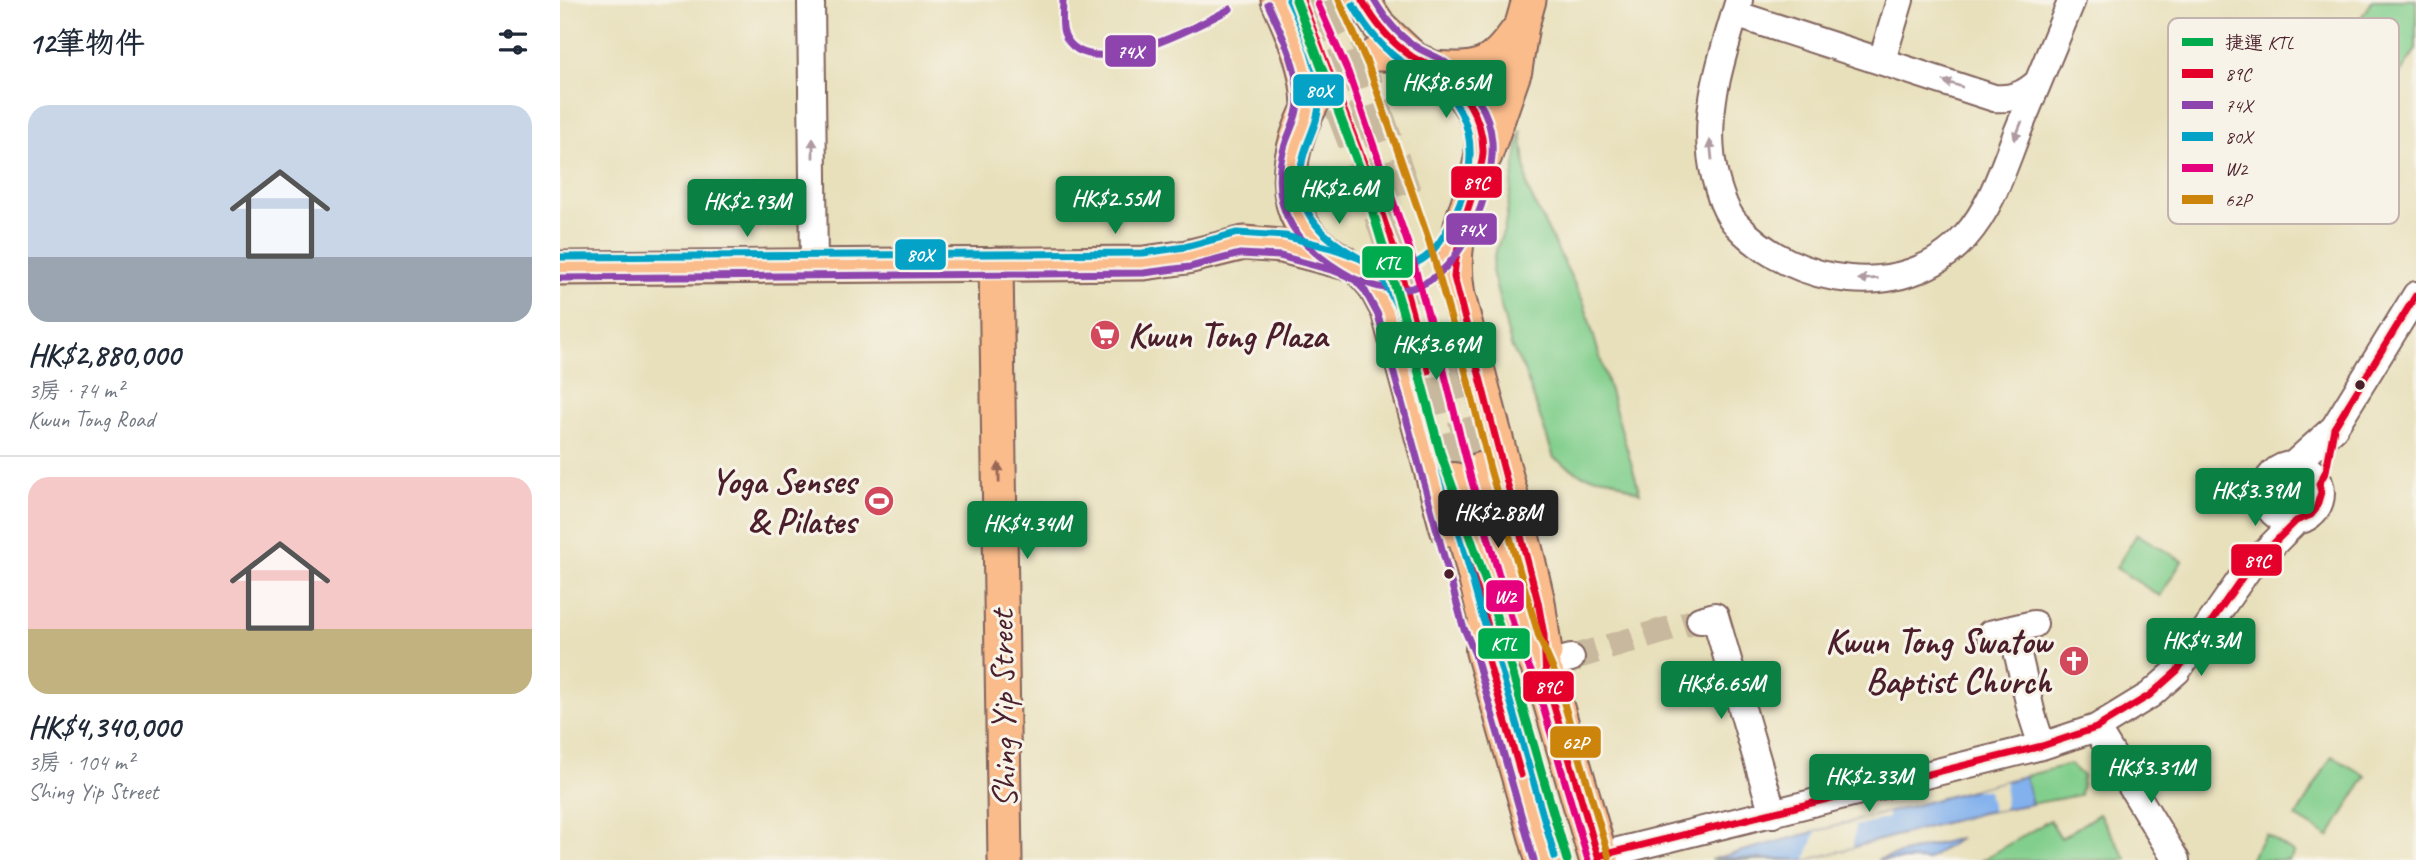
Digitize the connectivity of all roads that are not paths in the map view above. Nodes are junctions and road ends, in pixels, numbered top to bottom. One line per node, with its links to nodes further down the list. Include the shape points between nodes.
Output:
1 (811, 0): 16 (street, one-way to 1)
2 (1278, 0): 13 (main road, via 1314,99 1293,153 1289,177 1292,203)
3 (1362, 0): 10 (main road, via 1380,27)
4 (1900, 0): 9 (street)
5 (2072, 0): 11 (street)
6 (1737, 7): 9 (street); 11 (street, one-way to 6, via 1994,190 1977,222 1957,245 1931,264 1899,275 1858,280 1831,277 1778,258 1754,241 1735,223 1720,195 1709,127 1712,95)
7 (1526, 12): 10 (main road, via 1506,47 1479,67 1464,70); 12 (main road, via 1515,70)
8 (1377, 54): 10 (main road)
9 (1882, 60): 11 (street, one-way to 9, via 2006,99)
10 (1424, 63): 12 (main road, via 1453,84 1468,103 1482,134)
11 (2038, 82)
12 (1482, 165): 29 (main road, via 1459,230 1455,261 1458,296)
13 (1303, 227): 14 (main road, via 1281,216 1260,225); 18 (main road, via 1326,252)
14 (1244, 243): 15 (main road, via 1144,263); 18 (main road, via 1282,246)
15 (996, 264): 16 (main road); 34 (main road, Shing Yip Street, one-way to 15)
16 (814, 265): 17 (main road)
17 (560, 268)
18 (1363, 270): 28 (main road, via 1388,311 1473,623)
19 (2416, 295): 20 (street)
20 (2334, 428): 21 (street); 22 (street)
21 (2293, 465): 22 (street, via 2309,470); 23 (street, via 2272,475 2266,490)
22 (2319, 484): 24 (street, via 2316,509)
23 (2269, 506): 24 (street, via 2280,517); 25 (street)
24 (2295, 521): 25 (street)
25 (2248, 569): 30 (street, via 2178,671 2150,695)
26 (1708, 618): 32 (street)
27 (2012, 629): 31 (street)
28 (1485, 650): 29 (highway, via 1488,618 1467,477 1528,640); 35 (highway)
29 (1554, 667): 33 (highway)
30 (2089, 731): 31 (street); 36 (street); 37 (street)
31 (2042, 746): 32 (street)
32 (1773, 814): 33 (street)
33 (1596, 859)
34 (1005, 860)
35 (1545, 860)
36 (2157, 860)
37 (2176, 860)

